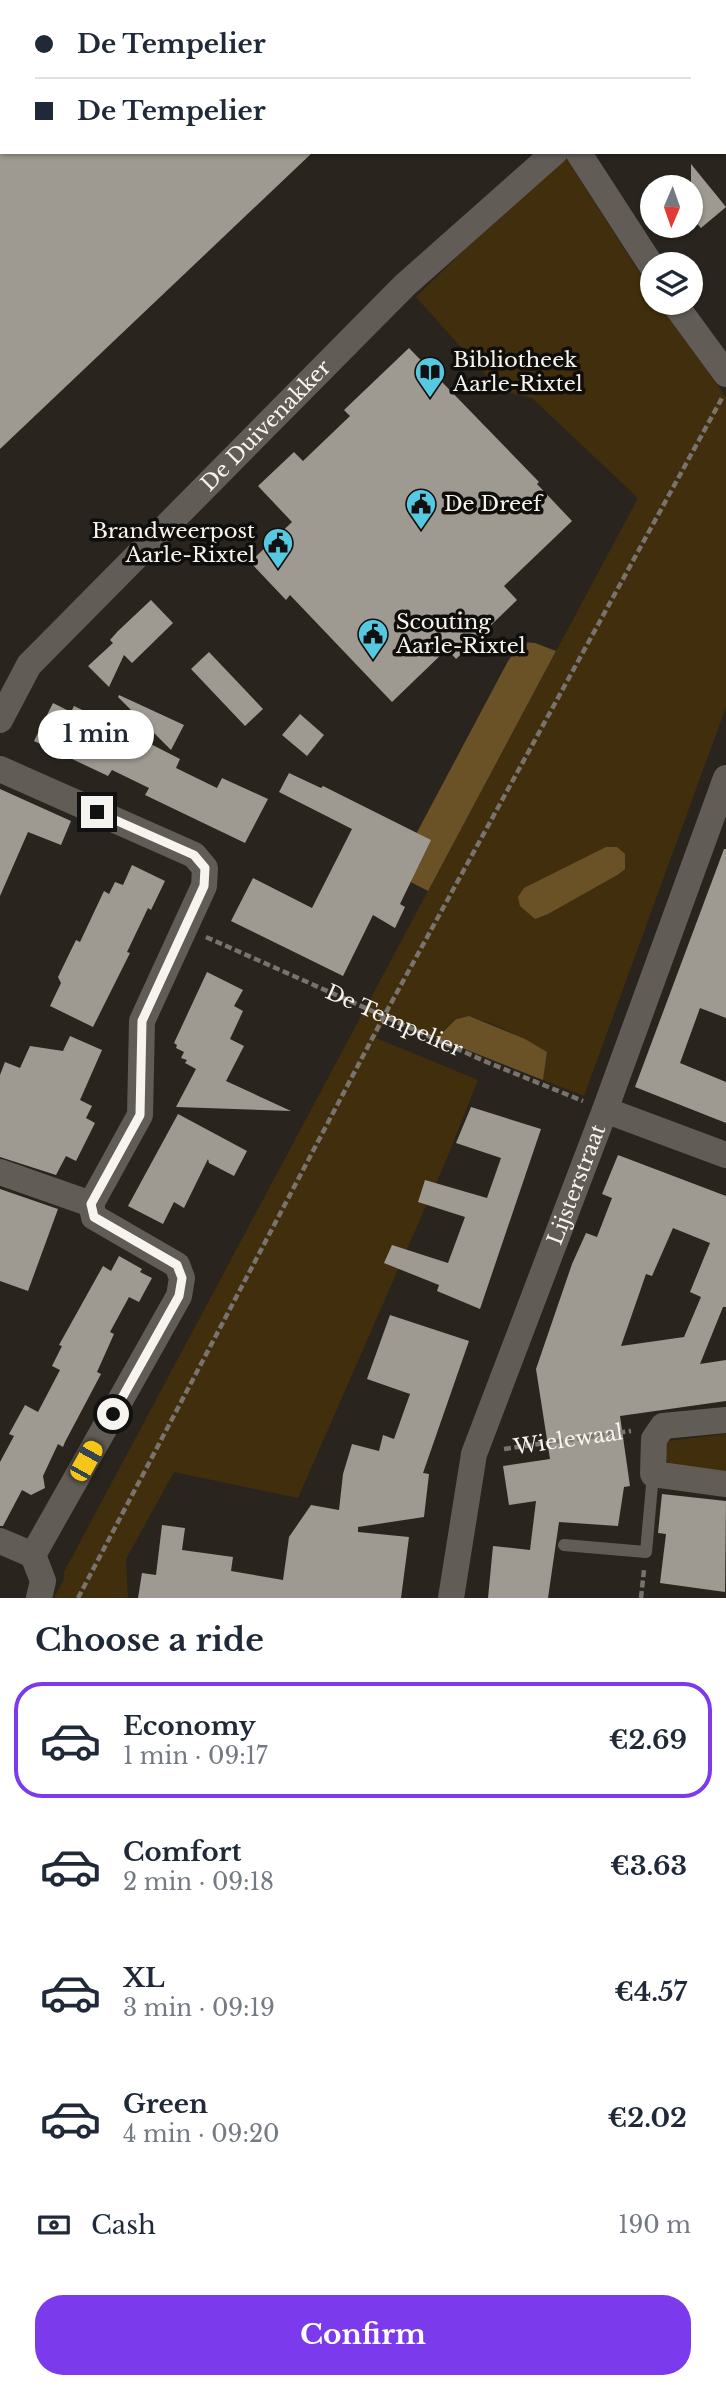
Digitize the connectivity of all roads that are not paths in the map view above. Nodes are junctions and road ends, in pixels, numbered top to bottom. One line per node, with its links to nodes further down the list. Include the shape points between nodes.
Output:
1 (553, 154): 6 (street, De Duivenakker, via 405,285 29,665)
2 (579, 154): 3 (street)
3 (643, 252)
4 (683, 315): 5 (street)
5 (726, 374)
6 (0, 720)
7 (0, 769): 12 (street, via 194,855 205,868 204,886 142,1021 140,1115)
8 (726, 778): 9 (street, Lijsterstraat)
9 (606, 1110): 10 (street); 20 (street, Lijsterstraat, via 474,1454)
10 (726, 1155)
11 (0, 1172): 12 (street)
12 (91, 1204): 18 (street, via 94,1217 177,1265 182,1278 179,1296)
13 (726, 1420): 14 (street, Wielewaal, via 663,1426 654,1439)
14 (653, 1474): 15 (street); 17 (lane, via 646,1552)
15 (726, 1484)
16 (0, 1541): 18 (street)
17 (564, 1545)
18 (33, 1555): 19 (street, via 43,1581)
19 (39, 1598)
20 (451, 1598)

